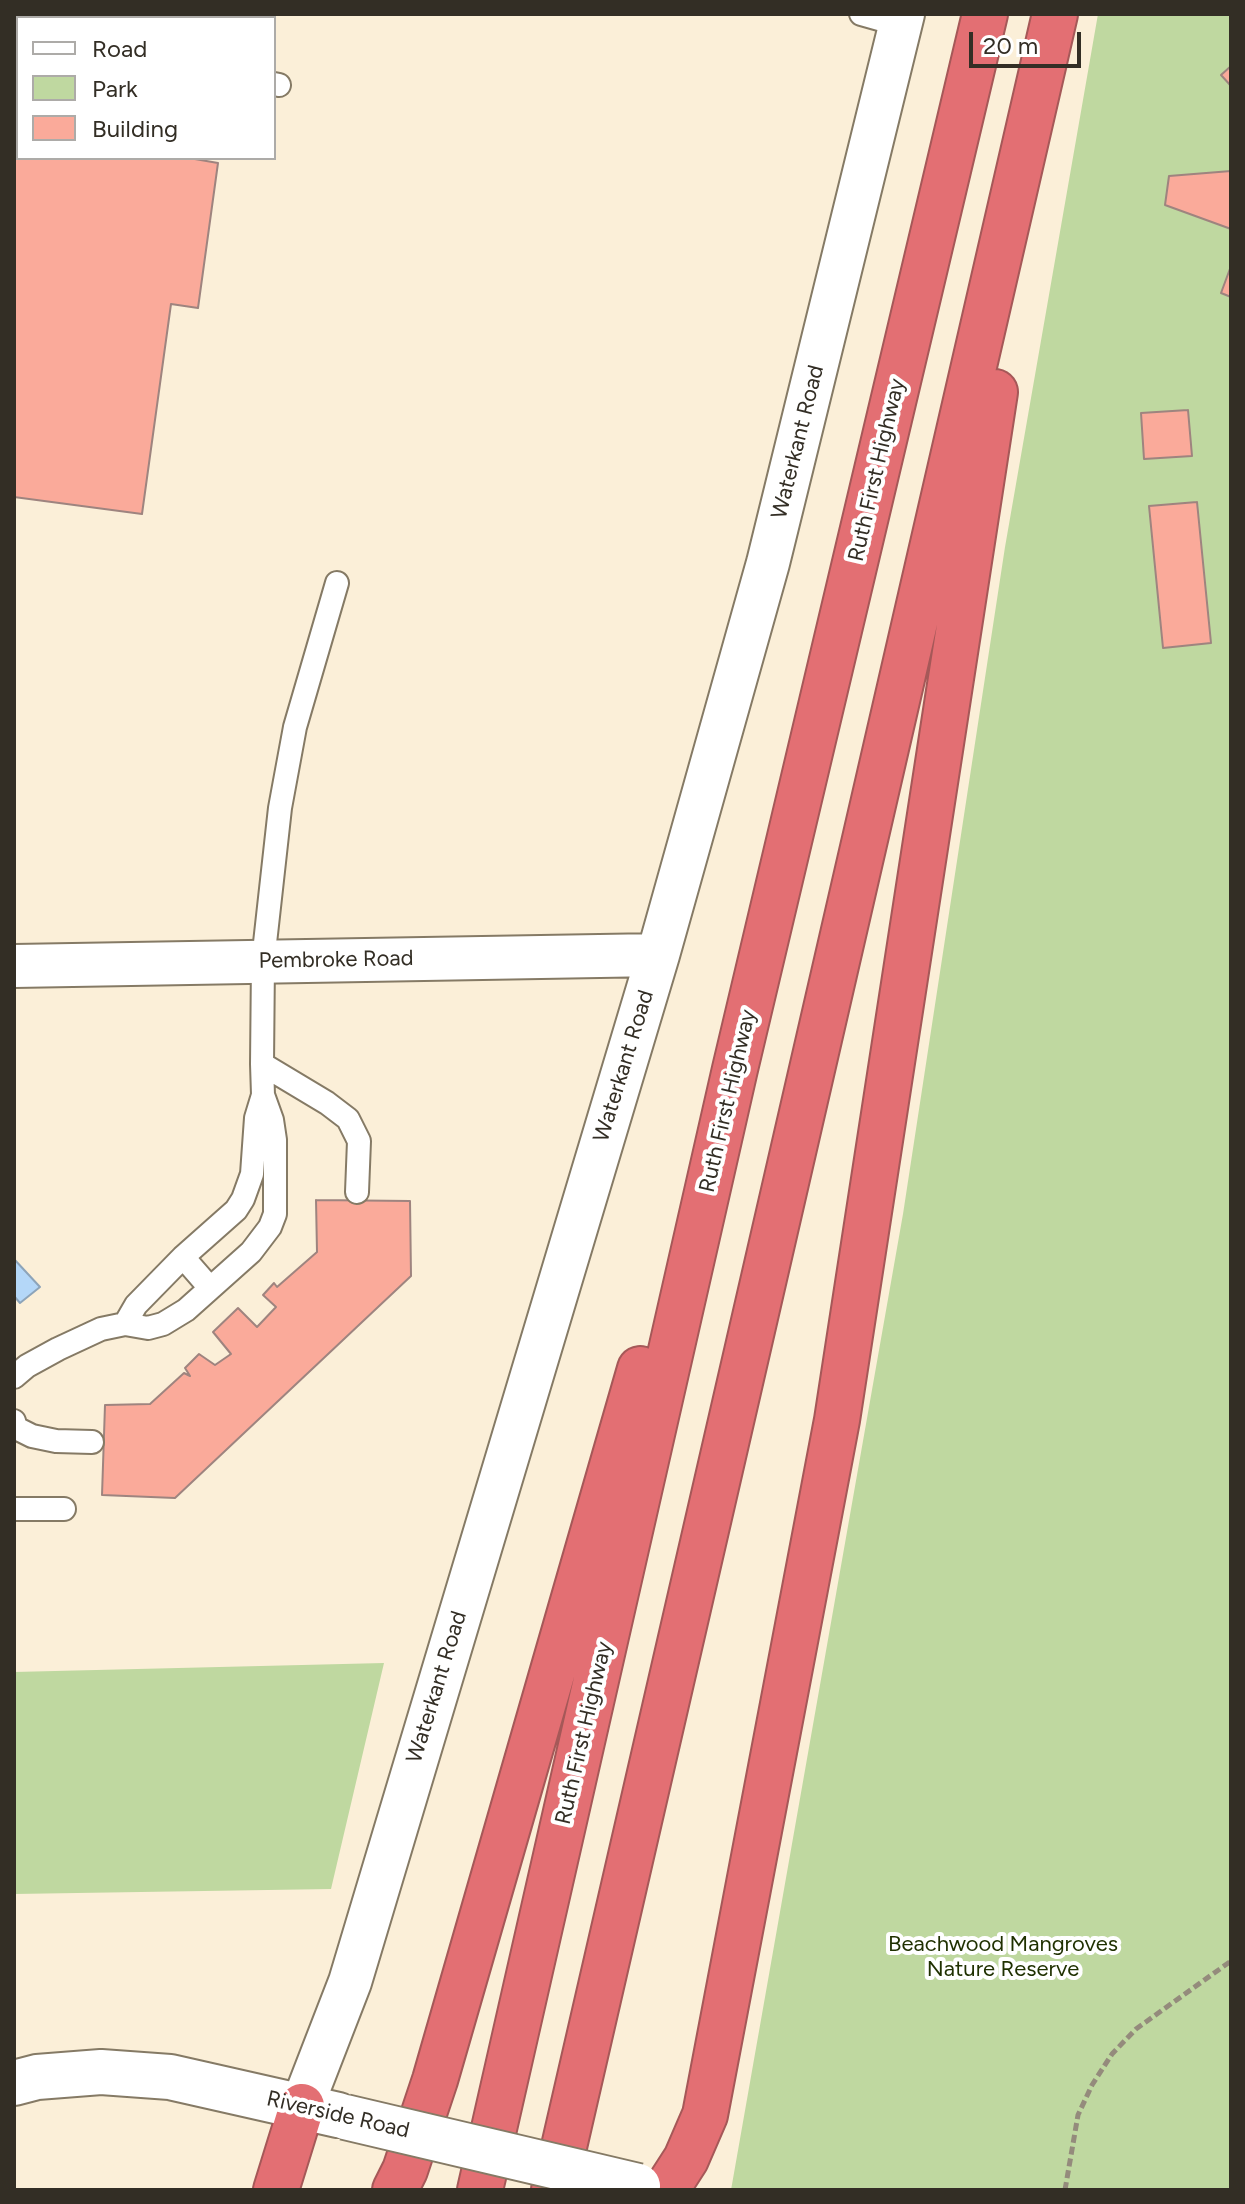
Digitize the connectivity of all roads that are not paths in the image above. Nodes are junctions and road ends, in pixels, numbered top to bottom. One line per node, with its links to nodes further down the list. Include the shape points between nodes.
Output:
1 (861, 14): 4 (lane)
2 (985, 14): 11 (highway, Ruth First Highway)
3 (1055, 14): 5 (highway)
4 (901, 20): 7 (street, Waterkant Road, via 768,563)
5 (1039, 80): 24 (highway, via 837,1420 705,2115 686,2159); 28 (highway)
6 (337, 583): 8 (lane, via 295,727)
7 (658, 955): 8 (street, Pembroke Road); 23 (street, Waterkant Road, via 350,1982)
8 (263, 961): 9 (street, Pembroke Road); 10 (lane)
9 (14, 966)
10 (262, 1064): 12 (lane); 13 (lane, via 348,1119 359,1141)
11 (735, 1069): 26 (highway, via 618,1441 435,2080); 27 (highway, Ruth First Highway)
12 (263, 1095): 14 (lane, via 252,1174 243,1199); 15 (lane, via 275,1140 275,1214 251,1252)
13 (357, 1192)
14 (183, 1257): 15 (lane); 16 (lane, via 136,1305)
15 (210, 1288): 16 (lane, via 163,1324)
16 (125, 1324): 17 (lane, via 58,1349)
17 (14, 1377)
18 (15, 1432): 19 (lane)
19 (92, 1442)
20 (14, 1509): 21 (lane)
21 (64, 1509)
22 (14, 2083): 23 (main road, Riverside Road, via 115,2073 170,2077)
23 (302, 2106): 24 (main road, Riverside Road, bridge); 25 (highway)
24 (654, 2189)
25 (276, 2190)
26 (395, 2190)
27 (480, 2190)
28 (554, 2190)

